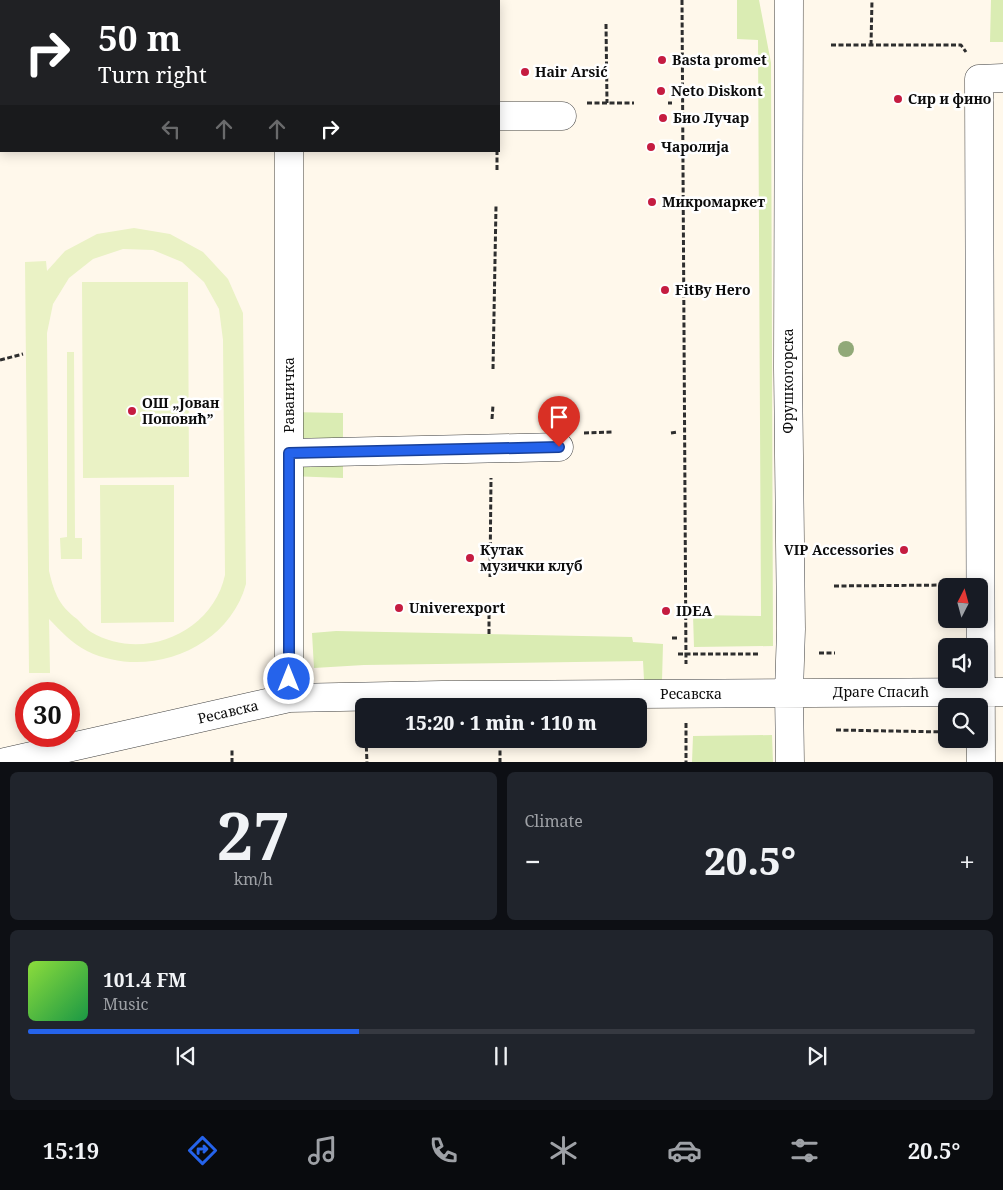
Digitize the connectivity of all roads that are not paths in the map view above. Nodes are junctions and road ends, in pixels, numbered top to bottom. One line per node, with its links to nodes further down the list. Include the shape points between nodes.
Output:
1 (789, 0): 8 (street, Фрушкогорска)
2 (1003, 78): 9 (street, via 979,79 980,585)
3 (500, 116): 4 (street)
4 (562, 116)
5 (289, 152): 7 (street, Раваничка)
6 (559, 447): 7 (street)
7 (289, 453): 10 (street, Раваничка)
8 (789, 692): 9 (street, Драге Спасић); 10 (street, Ресавска); 12 (street, Фрушкогорска)
9 (992, 692): 13 (street)
10 (289, 698): 11 (street, Ресавска)
11 (1, 762)
12 (790, 762)
13 (981, 762)

